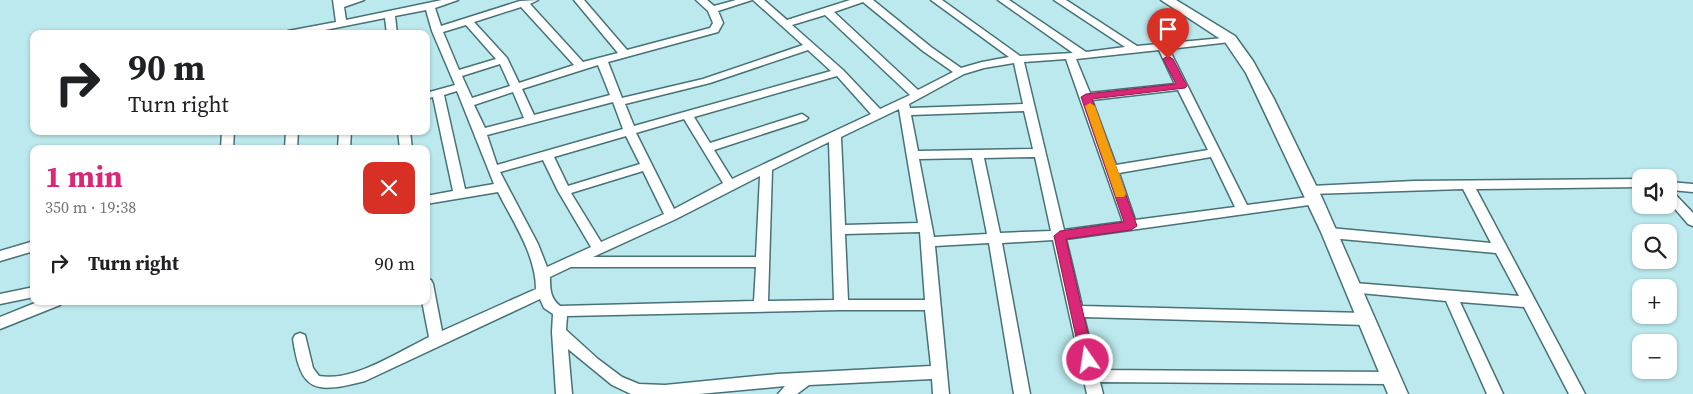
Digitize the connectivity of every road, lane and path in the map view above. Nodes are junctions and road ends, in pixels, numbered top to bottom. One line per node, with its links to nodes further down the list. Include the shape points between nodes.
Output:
1 (359, 0): 13 (street)
2 (453, 0): 15 (street)
3 (579, 0): 30 (street)
4 (701, 0): 16 (street)
5 (748, 0): 16 (street)
6 (758, 0): 21 (street)
7 (860, 0): 17 (street)
8 (867, 0): 38 (street)
9 (936, 0): 35 (street)
10 (1003, 0): 31 (street)
11 (1058, 0): 29 (street)
12 (1167, 0): 26 (street)
13 (338, 2): 20 (street)
14 (528, 2): 19 (street); 36 (street)
15 (430, 6): 18 (street); 25 (street)
16 (712, 10): 30 (street, via 718,23 714,30)
17 (827, 11): 21 (street); 44 (street)
18 (390, 14): 20 (street); 24 (street)
19 (468, 21): 25 (street); 33 (street)
20 (345, 22): 22 (street); 23 (street)
21 (786, 24): 27 (street)
22 (312, 30)
23 (348, 30)
24 (392, 30)
25 (437, 31): 39 (street)
26 (1230, 40): 28 (street); 75 (street, via 1238,48 1266,100)
27 (810, 46): 37 (street); 46 (street, via 706,81)
28 (1162, 46): 29 (street); 40 (street)
29 (1135, 49): 31 (street)
30 (624, 54): 34 (street)
31 (1084, 55): 32 (street)
32 (1070, 56): 35 (street); 45 (street)
33 (503, 60): 39 (street); 41 (street)
34 (602, 60): 36 (street); 46 (street)
35 (1018, 60): 38 (street); 49 (street)
36 (581, 66): 41 (street)
37 (839, 72): 50 (street); 51 (street)
38 (960, 72): 44 (street)
39 (456, 76): 42 (street)
40 (1182, 86): 45 (street); 60 (street)
41 (516, 87): 47 (street); 53 (street)
42 (461, 88): 43 (street); 47 (street)
43 (432, 95): 74 (street)
44 (917, 95): 48 (street)
45 (1086, 97): 66 (street)
46 (618, 100): 53 (street); 54 (street)
47 (469, 103): 55 (street)
48 (904, 107): 49 (street); 50 (street); 62 (street)
49 (1030, 107): 58 (street)
50 (878, 115): 56 (street)
51 (688, 116): 54 (street); 57 (street)
52 (802, 118): 57 (street)
53 (531, 120): 55 (street)
54 (630, 132): 61 (street); 63 (street)
55 (481, 133): 65 (street)
56 (834, 136): 64 (street); 83 (street)
57 (708, 148): 69 (street)
58 (1040, 153): 59 (street); 85 (street)
59 (977, 154): 62 (street); 86 (street)
60 (1215, 154): 66 (street); 78 (street)
61 (547, 155): 65 (street); 73 (street)
62 (912, 155): 82 (street)
63 (647, 166): 73 (street); 79 (street)
64 (766, 168): 69 (street); 93 (street)
65 (493, 170): 70 (street)
66 (1112, 170): 81 (street)
67 (1632, 183): 68 (street)
68 (1467, 184): 75 (street); 90 (street)
69 (730, 185): 79 (street)
70 (502, 187): 74 (street); 94 (street, via 532,244)
71 (1677, 187): 72 (street)
72 (1693, 188)
73 (564, 191): 89 (street)
74 (460, 194): 76 (street)
75 (1313, 195): 78 (street); 84 (street)
76 (430, 199)
77 (1677, 203): 80 (street)
78 (1243, 210): 81 (street)
79 (671, 216): 89 (street)
80 (1693, 221)
81 (1131, 226): 85 (street)
82 (925, 227): 83 (street); 87 (street)
83 (838, 230): 103 (street)
84 (1330, 233): 90 (street); 95 (street)
85 (1060, 236): 86 (street); 107 (street)
86 (995, 239): 87 (street); 120 (street)
87 (928, 242): 104 (street)
88 (30, 247): 91 (street)
89 (599, 248): 92 (street)
90 (1499, 248): 100 (street)
91 (0, 256)
92 (568, 262): 93 (street); 94 (street)
93 (762, 262): 105 (street)
94 (543, 274): 96 (street)
95 (1354, 288): 98 (street); 108 (street)
96 (543, 292): 106 (street, via 549,304); 112 (street)
97 (30, 293): 99 (street)
98 (1451, 297): 100 (street); 123 (street)
99 (0, 299)
100 (1530, 302): 124 (street)
101 (45, 305): 109 (street)
102 (430, 305): 112 (street)
103 (840, 305): 104 (street); 105 (street)
104 (932, 305): 113 (street)
105 (761, 306): 106 (street)
106 (560, 310): 110 (street)
107 (1076, 311): 108 (street); 114 (street)
108 (1366, 319): 116 (street)
109 (0, 323)
110 (559, 332): 115 (street, via 617,381 638,390 665,391); 117 (street)
111 (300, 339): 112 (street, via 309,376 328,384 376,371)
112 (436, 340)
113 (939, 372): 115 (street); 119 (street)
114 (1091, 376): 116 (street); 121 (street)
115 (805, 378): 118 (street)
116 (1392, 378): 122 (street)
117 (564, 394)
118 (786, 394)
119 (941, 394)
120 (1022, 394)
121 (1095, 394)
122 (1398, 394)
123 (1495, 394)
124 (1578, 394)

